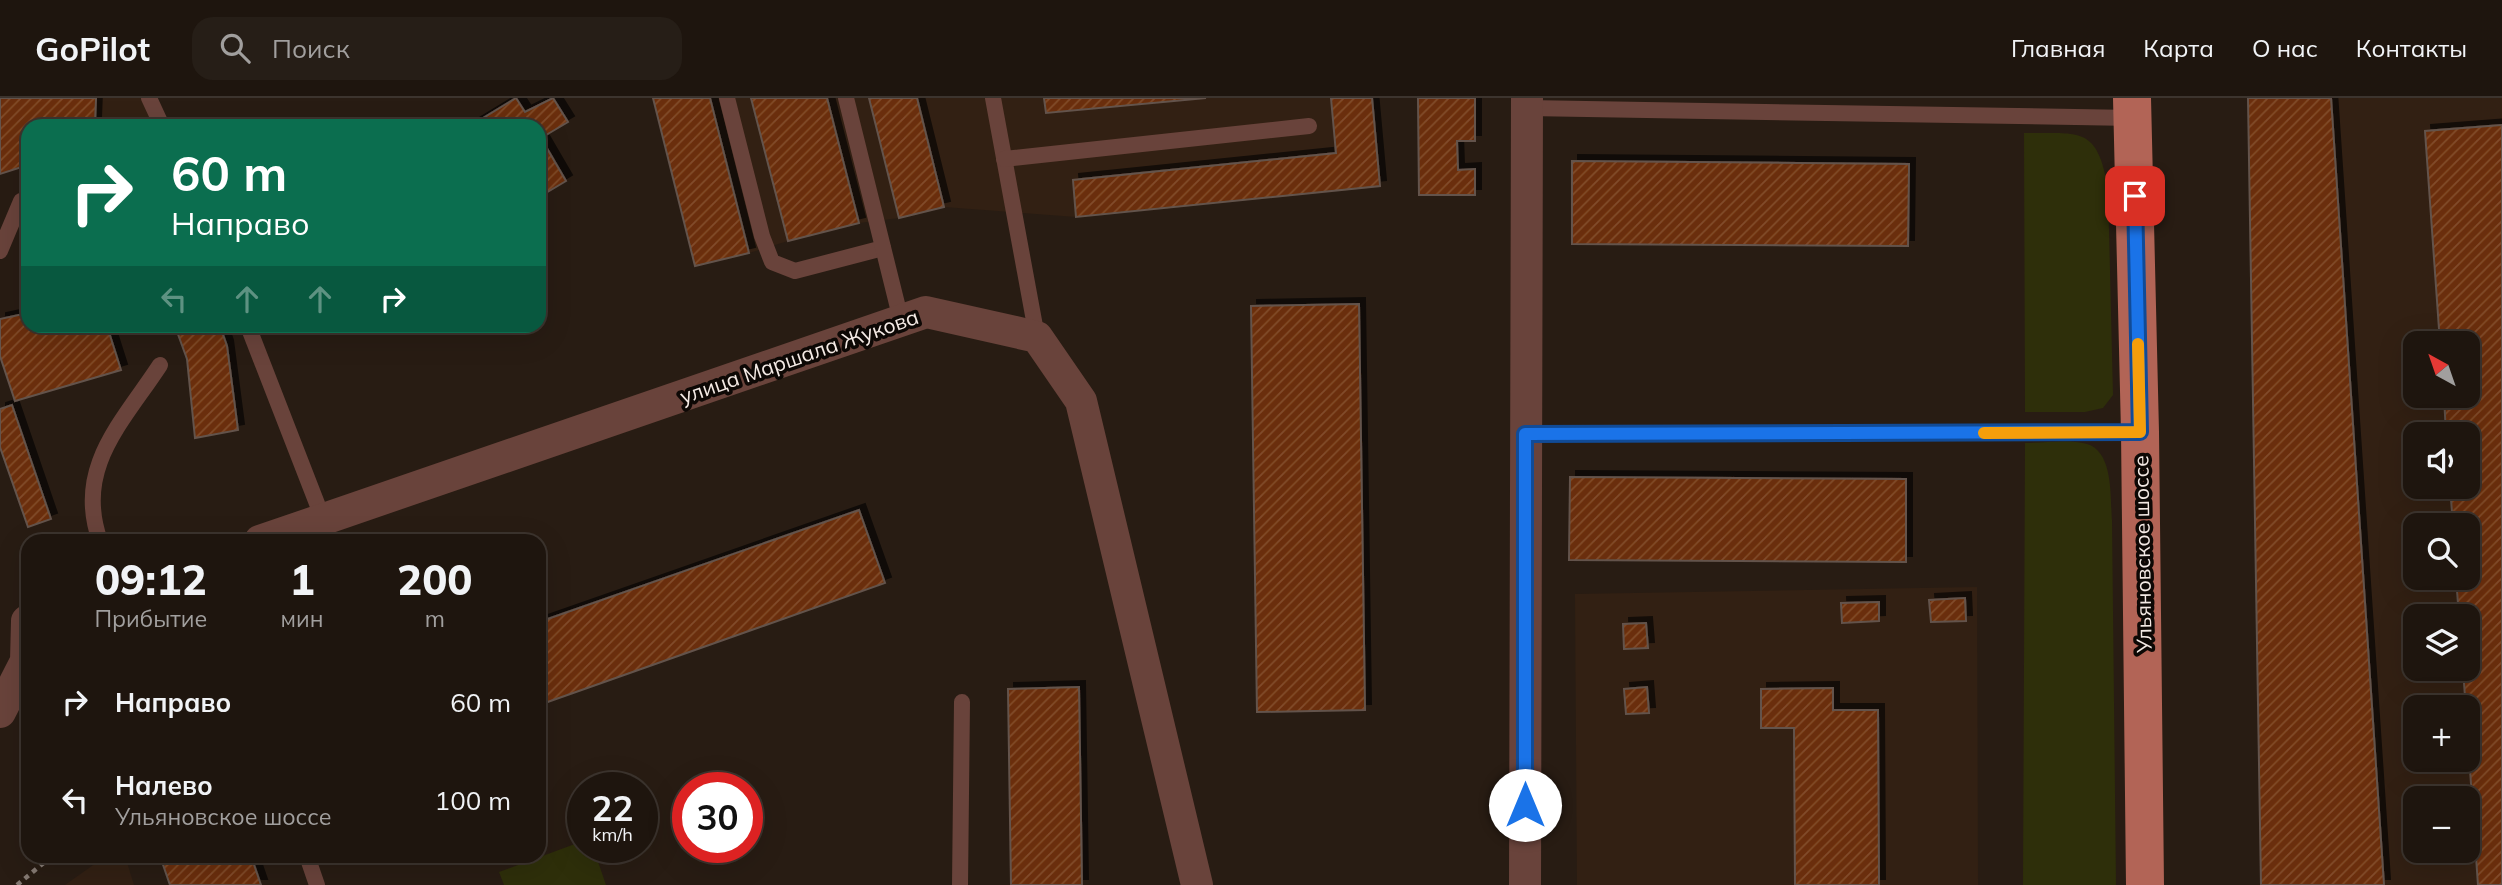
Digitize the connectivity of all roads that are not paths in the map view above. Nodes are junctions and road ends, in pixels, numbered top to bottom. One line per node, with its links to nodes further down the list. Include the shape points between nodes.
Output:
1 (149, 98): 7 (lane)
2 (727, 98): 11 (lane, via 772,262 795,271)
3 (846, 98): 11 (lane)
4 (993, 98): 9 (lane)
5 (1527, 103): 6 (lane); 18 (street)
6 (2132, 108): 17 (main road, Ульяновское шоссе)
7 (159, 119)
8 (1309, 125): 9 (lane)
9 (1004, 159): 15 (lane)
10 (21, 201): 12 (lane)
11 (883, 248): 13 (lane)
12 (0, 251)
13 (901, 320): 15 (street, улица Маршала Жукова, via 926,312); 19 (street, улица Маршала Жукова)
14 (251, 333): 19 (lane)
15 (1037, 337): 30 (street, via 1081,401)
16 (160, 365): 20 (lane, via 99,459 90,496)
17 (2140, 432): 18 (lane); 32 (main road, Ульяновское шоссе)
18 (1525, 434): 31 (street)
19 (323, 519): 21 (street, улица Маршала Жукова)
20 (98, 534)
21 (280, 534)
22 (21, 623): 23 (street)
23 (0, 629)
24 (21, 671): 26 (street)
25 (962, 702): 29 (lane)
26 (0, 712)
27 (309, 863): 28 (lane)
28 (317, 885)
29 (960, 885)
30 (1197, 885)
31 (1525, 885)
32 (2145, 885)

